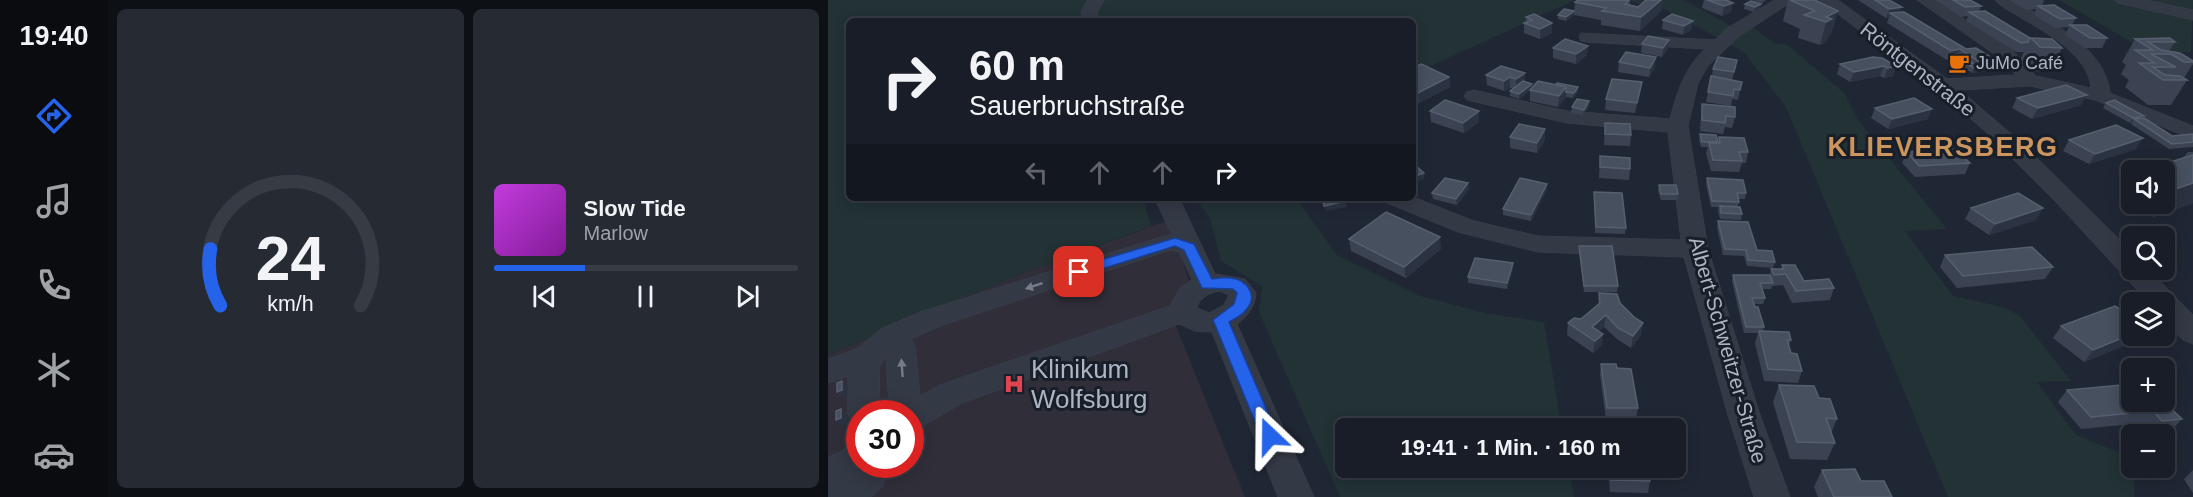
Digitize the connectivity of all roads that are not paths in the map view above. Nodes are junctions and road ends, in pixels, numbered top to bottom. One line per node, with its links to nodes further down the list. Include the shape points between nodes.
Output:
1 (1096, 0): 8 (street, via 1089,13)
2 (1786, 0): 10 (street, Albert-Schweitzer-Straße)
3 (1828, 0): 12 (street, Röntgenstraße)
4 (1925, 0): 11 (street, via 2006,54)
5 (2003, 0): 14 (street, via 2088,59 2100,76)
6 (2123, 0): 7 (street)
7 (2193, 15)
8 (1091, 18)
9 (1587, 37): 10 (street)
10 (1718, 45): 15 (street, Albert-Schweitzer-Straße, via 1689,83)
11 (2030, 80): 12 (street); 14 (street)
12 (1943, 85): 21 (street, Röntgenstraße, via 2066,198)
13 (1474, 96): 15 (street, via 1597,121)
14 (2101, 96): 16 (street)
15 (1678, 126): 20 (street, Albert-Schweitzer-Straße)
16 (2193, 133)
17 (1168, 201): 19 (street)
18 (1402, 201): 20 (street, via 1467,227 1538,244)
19 (1190, 247): 23 (street); 27 (street, one-way to 27, via 1168,242 930,319 900,332)
20 (1695, 249): 37 (street, Albert-Schweitzer-Straße)
21 (2121, 256)
22 (2143, 280): 26 (street, Röntgenstraße)
23 (1207, 284): 24 (street, via 1188,296); 25 (street, via 1230,282 1244,291 1240,307)
24 (1183, 312): 25 (street, via 1197,322); 31 (street, via 951,394)
25 (1221, 320): 36 (street)
26 (2193, 333)
27 (872, 352): 28 (street); 29 (street, via 864,366); 30 (street, one-way to 27, via 900,346 891,342)
28 (828, 371)
29 (864, 400)
30 (905, 400)
31 (924, 408)
32 (846, 465): 33 (street)
33 (828, 476)
34 (867, 478): 35 (street)
35 (838, 497)
36 (1296, 497)
37 (1772, 497)

